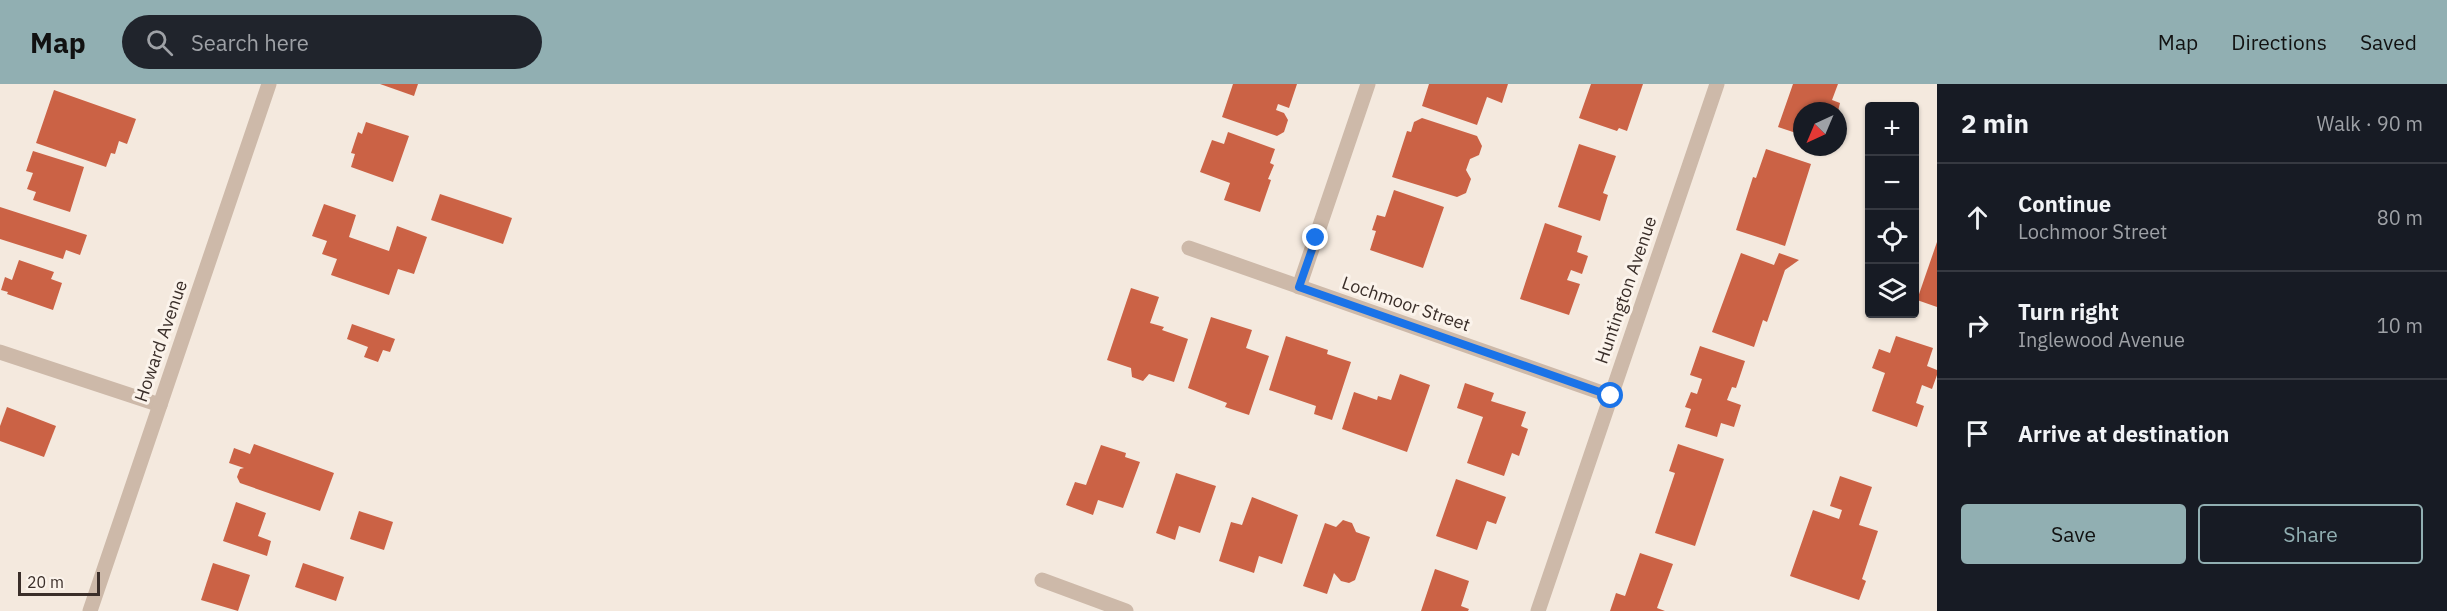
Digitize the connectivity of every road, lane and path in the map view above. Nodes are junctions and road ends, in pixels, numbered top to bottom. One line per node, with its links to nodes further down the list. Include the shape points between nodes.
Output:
1 (269, 84): 8 (street, Howard Avenue)
2 (1368, 84): 5 (street)
3 (1717, 84): 7 (street, Huntington Avenue)
4 (1189, 248): 5 (street, Lochmoor Street)
5 (1299, 287): 7 (street, Lochmoor Street)
6 (0, 352): 8 (street)
7 (1611, 396): 12 (street, Huntington Avenue)
8 (160, 405): 10 (street, Howard Avenue)
9 (1042, 580): 11 (street)
10 (90, 611)
11 (1126, 611)
12 (1538, 611)

